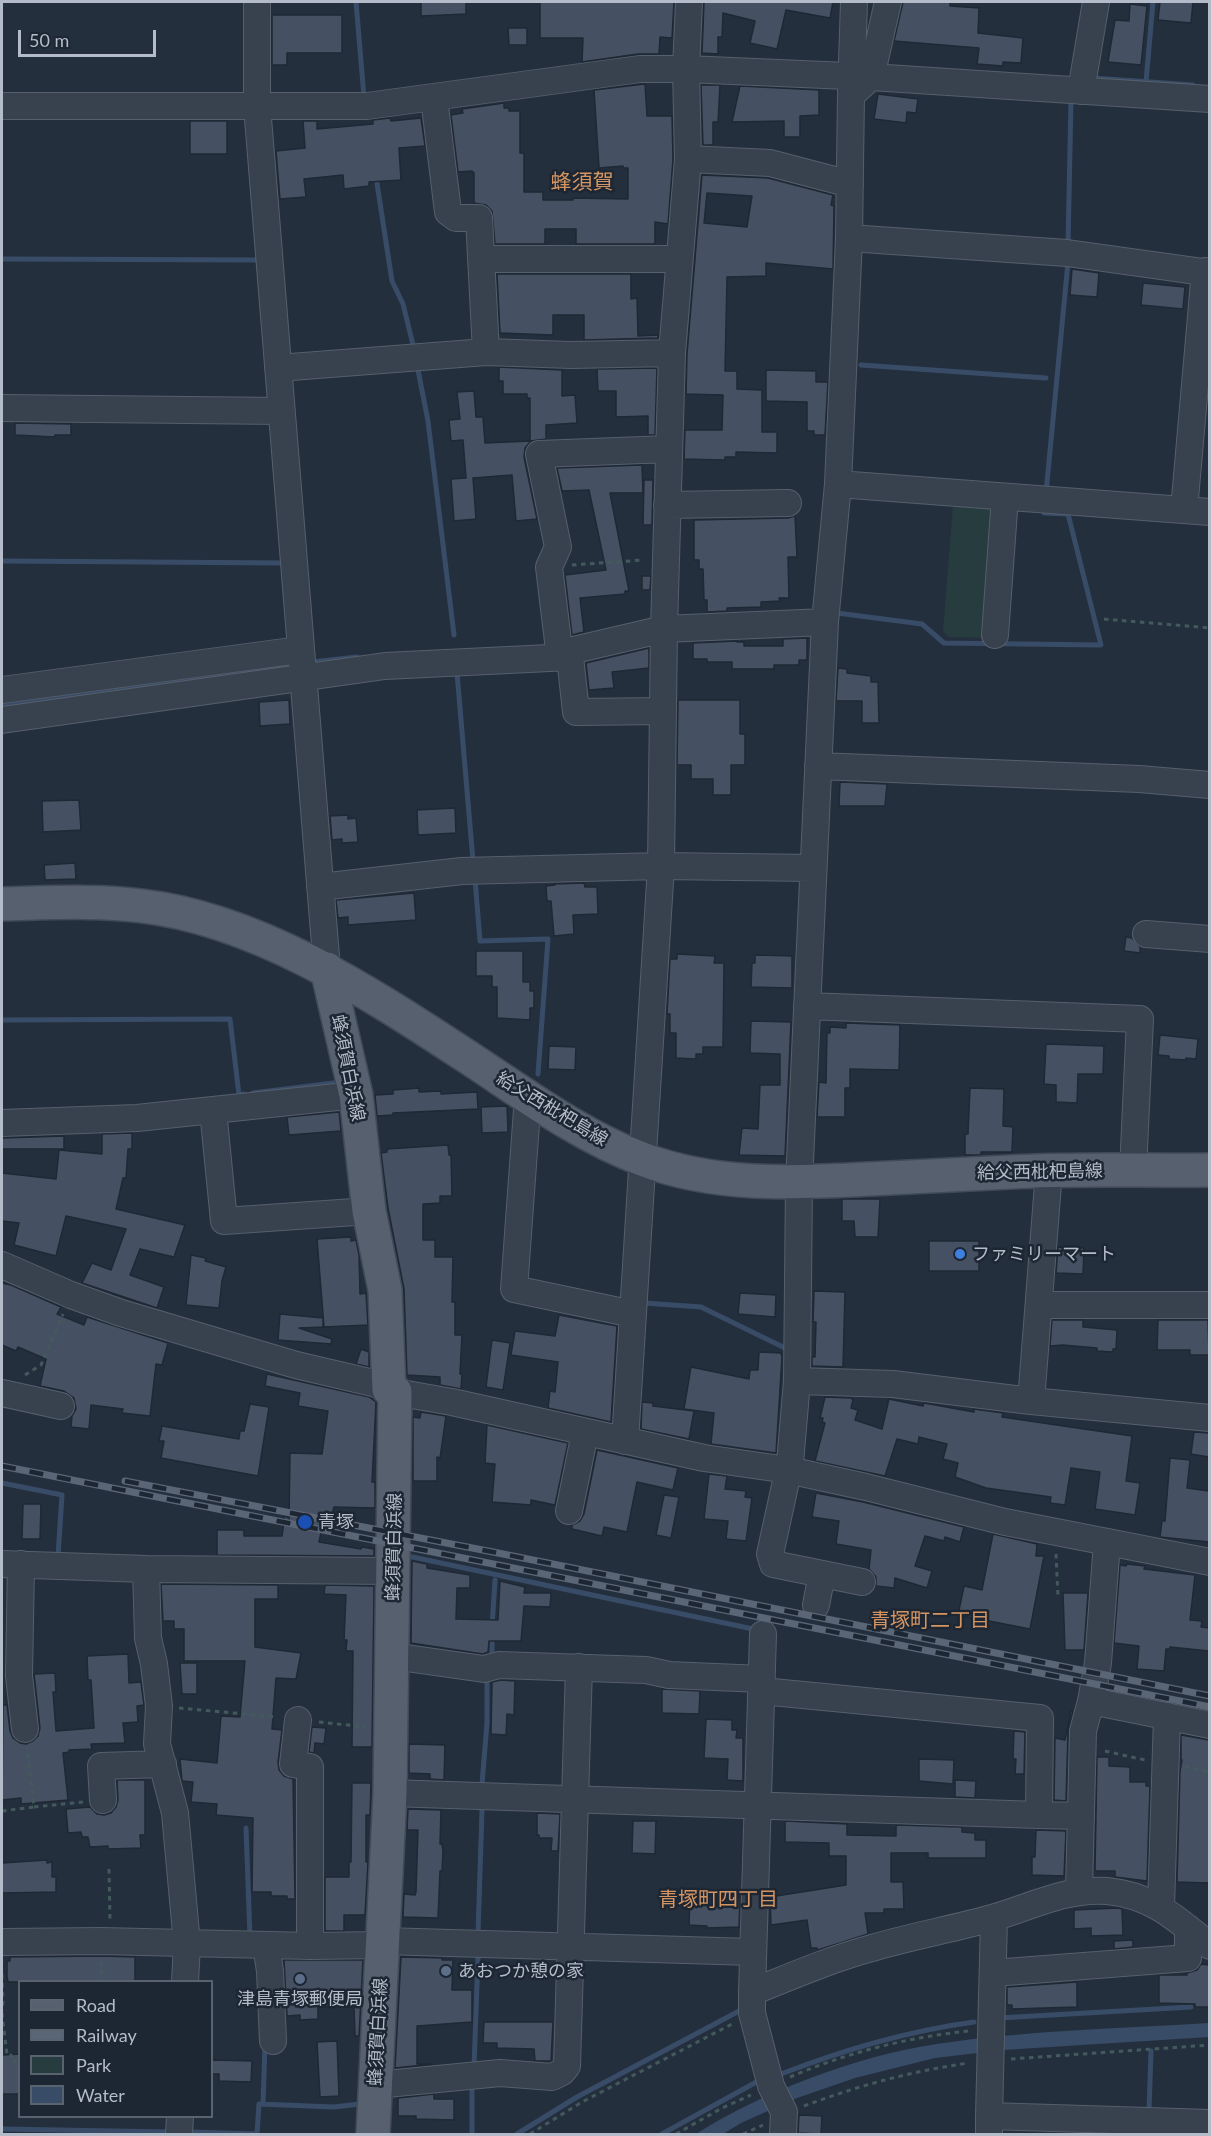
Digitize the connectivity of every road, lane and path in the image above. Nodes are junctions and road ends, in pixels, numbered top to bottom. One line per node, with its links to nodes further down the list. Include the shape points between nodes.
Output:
1 (257, 2): 12 (street)
2 (689, 2): 6 (street)
3 (854, 2): 7 (street)
4 (888, 2): 7 (street)
5 (1096, 2): 8 (street)
6 (686, 69): 7 (street); 9 (street, via 640,69); 13 (street)
7 (858, 83): 8 (street); 14 (street)
8 (1081, 91): 10 (street)
9 (434, 98): 12 (street, via 367,106); 16 (street, via 447,212 456,218 480,218)
10 (1209, 99)
11 (2, 106): 12 (street)
12 (257, 106): 21 (street)
13 (688, 159): 14 (street, via 770,163); 17 (street)
14 (850, 184): 15 (street)
15 (849, 238): 18 (street, via 1067,253); 25 (street)
16 (481, 258): 17 (street); 19 (street)
17 (679, 259): 20 (street)
18 (1207, 272): 29 (street)
19 (486, 352): 20 (street); 21 (street)
20 (672, 353): 24 (street)
21 (278, 368): 23 (street)
22 (2, 408): 23 (street)
23 (281, 411): 38 (street)
24 (669, 449): 28 (street); 32 (street, via 539,454 558,546)
25 (838, 484): 26 (street); 34 (street)
26 (1005, 496): 29 (street); 37 (street)
27 (788, 503): 28 (street)
28 (667, 505): 31 (street)
29 (1184, 510): 30 (street)
30 (1209, 512)
31 (666, 558): 32 (path); 36 (street)
32 (549, 567): 39 (street)
33 (1104, 620): 35 (path)
34 (825, 622): 36 (street); 44 (street)
35 (1209, 628)
36 (663, 629): 39 (street, via 574,650); 42 (street)
37 (995, 635)
38 (300, 650): 40 (street); 41 (street)
39 (565, 657): 40 (street, via 385,666); 42 (street, via 576,712)
40 (302, 677): 43 (street); 48 (street)
41 (2, 690)
42 (663, 711): 46 (street)
43 (2, 720)
44 (818, 766): 45 (street); 47 (street)
45 (1209, 785)
46 (661, 866): 47 (street); 48 (street, via 462,871); 58 (street)
47 (813, 868): 53 (street)
48 (320, 887): 52 (street)
49 (2, 904): 52 (main road, 給父西枇杷島線, via 104,902 146,906 232,928)
50 (1146, 934): 51 (street)
51 (1209, 939)
52 (327, 969): 54 (main road, 蜂須賀白浜線); 55 (main road, 給父西枇杷島線)
53 (807, 1006): 61 (street, via 1140,1019); 62 (street)
54 (356, 1095): 56 (street); 63 (main road, 蜂須賀白浜線)
55 (528, 1096): 58 (main road, 給父西枇杷島線, via 584,1132); 68 (street, via 514,1289)
56 (213, 1110): 57 (street, via 137,1118); 63 (street, via 224,1221)
57 (2, 1123)
58 (642, 1159): 62 (main road, 給父西枇杷島線, via 732,1180); 68 (street)
59 (1209, 1170): 61 (main road, 給父西枇杷島線)
60 (1049, 1171): 61 (main road, 給父西枇杷島線); 62 (main road, 給父西枇杷島線); 66 (street)
61 (1133, 1171)
62 (799, 1183): 70 (street)
63 (369, 1210): 71 (main road, 蜂須賀白浜線, via 385,1290)
64 (2, 1265): 65 (street)
65 (71, 1295): 69 (path, via 41,1365); 71 (street, via 203,1339)
66 (1039, 1305): 67 (street); 73 (street)
67 (1209, 1305)
68 (633, 1314): 77 (street)
69 (24, 1375)
70 (797, 1381): 73 (street, via 893,1384); 78 (street)
71 (392, 1390): 76 (street); 85 (main road, 蜂須賀白浜線)
72 (2, 1393): 74 (street)
73 (1031, 1401): 75 (street)
74 (61, 1407)
75 (1209, 1418)
76 (585, 1433): 77 (street); 79 (street)
77 (625, 1441): 78 (street)
78 (788, 1470): 80 (street); 86 (street, via 771,1560 773,1564)
79 (569, 1511)
80 (1055, 1531): 81 (street); 88 (path)
81 (1107, 1542): 82 (street); 94 (street, via 1098,1663)
82 (1209, 1562)
83 (11, 1564): 84 (street); 98 (street)
84 (146, 1569): 85 (street); 100 (street, via 148,1638 159,1706 157,1744)
85 (394, 1571): 91 (main road, 蜂須賀白浜線)
86 (822, 1574): 87 (street); 89 (street)
87 (862, 1582)
88 (1058, 1597)
89 (816, 1605)
90 (763, 1634): 93 (street)
91 (392, 1656): 92 (street, via 483,1669 499,1665); 102 (main road, 蜂須賀白浜線)
92 (579, 1668): 93 (street, via 646,1670); 103 (street)
93 (762, 1685): 105 (street); 108 (street, via 1040,1718)
94 (1091, 1701): 95 (street); 99 (street)
95 (1167, 1716): 97 (street); 101 (street)
96 (298, 1720): 120 (street, via 293,1764 310,1767)
97 (1209, 1725)
98 (25, 1728): 106 (path)
99 (1082, 1747): 101 (path); 109 (street)
100 (163, 1764): 104 (street, via 101,1766); 118 (street, via 175,1813)
101 (1166, 1765): 112 (street)
102 (390, 1793): 103 (street); 117 (main road, 蜂須賀白浜線)
103 (576, 1798): 105 (street); 121 (street)
104 (103, 1800): 106 (path)
105 (758, 1804): 108 (street); 122 (street)
106 (34, 1807): 107 (path)
107 (2, 1811)
108 (1039, 1815): 109 (street)
109 (1081, 1816): 111 (street)
110 (109, 1869): 116 (path)
111 (1079, 1891): 112 (street, via 1108,1891); 113 (street)
112 (1161, 1907): 114 (street)
113 (994, 1918): 123 (street); 126 (street, via 871,1948)
114 (1201, 1935): 123 (street, via 1188,1958)
115 (2, 1942): 116 (street)
116 (111, 1942): 118 (street)
117 (383, 1943): 120 (street); 121 (street); 131 (main road, 蜂須賀白浜線)
118 (187, 1944): 119 (street); 125 (street)
119 (266, 1945): 120 (street); 129 (street)
120 (310, 1946)
121 (570, 1947): 122 (street); 131 (street, via 567,2066 562,2072 552,2077 500,2073)
122 (752, 1952): 126 (street)
123 (993, 1973): 128 (street)
124 (2, 1974): 127 (path)
125 (185, 1980)
126 (752, 2002): 132 (street); 139 (path)
127 (2, 2012): 130 (path, via 8,2055 12,2061)
128 (991, 2040): 132 (path, via 933,2035 817,2066); 136 (street)
129 (273, 2041)
130 (18, 2060)
131 (375, 2085): 138 (main road, 蜂須賀白浜線)
132 (771, 2087): 134 (street); 140 (path)
133 (180, 2118): 137 (street)
134 (783, 2123)
135 (1209, 2123): 136 (street)
136 (989, 2125)
137 (179, 2134)
138 (374, 2134)
139 (530, 2134)
140 (676, 2134)

